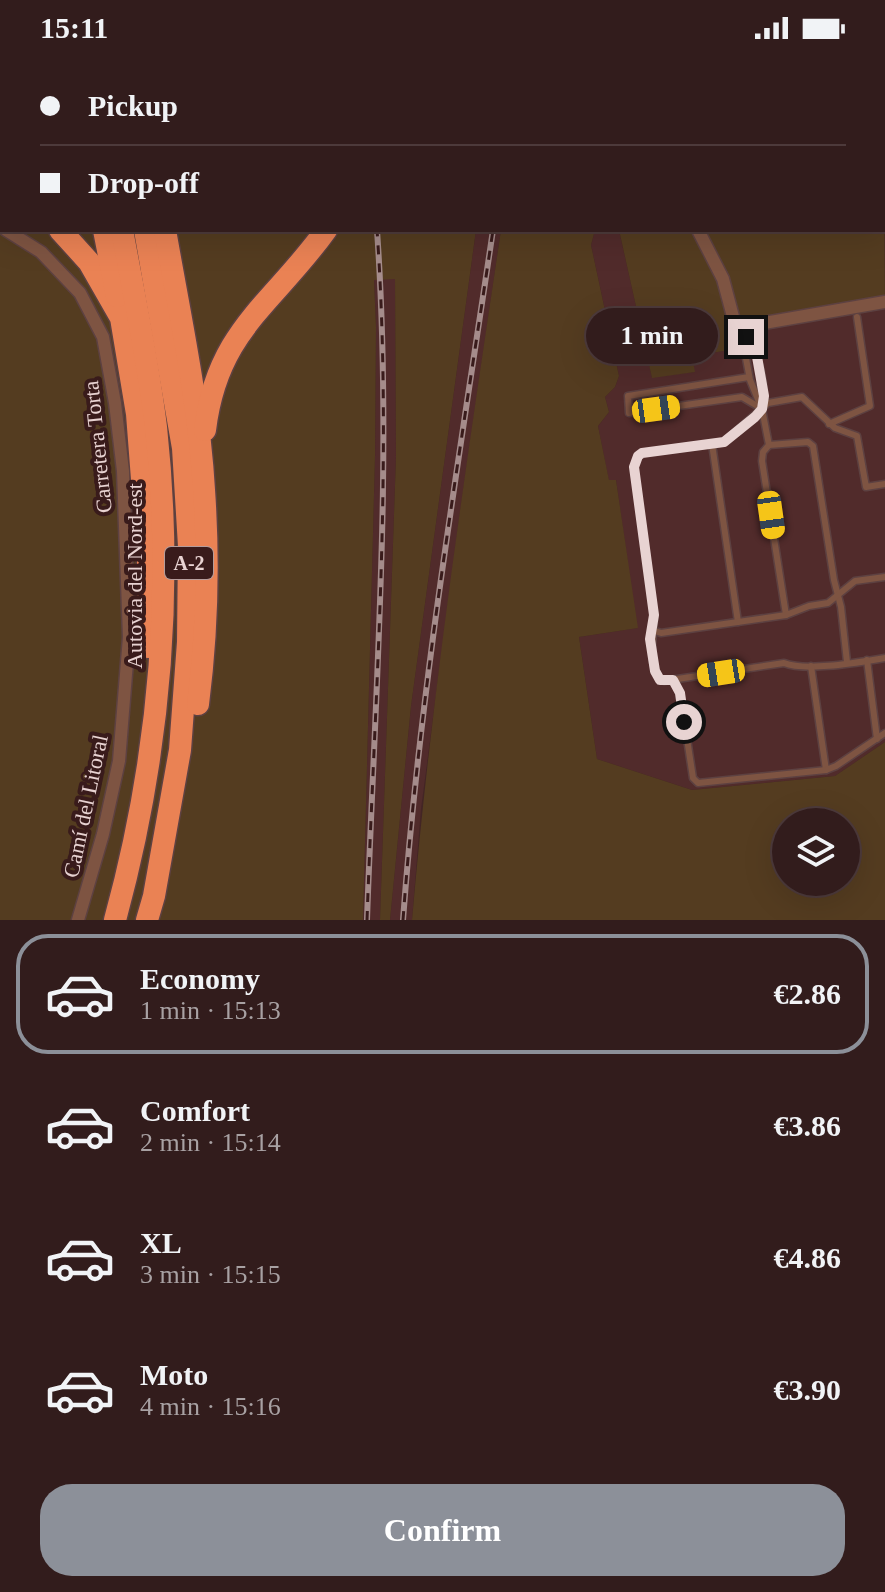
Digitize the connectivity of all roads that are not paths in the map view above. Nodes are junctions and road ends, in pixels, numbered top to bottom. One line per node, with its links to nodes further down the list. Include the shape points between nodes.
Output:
1 (9, 232): 20 (street, Carretera Torta, via 41,252 80,293 103,337 117,417)
2 (62, 232): 11 (highway, via 89,262)
3 (104, 232): 11 (highway)
4 (122, 232): 33 (highway, Autovia del Nord-est / A-2, via 160,475 163,633)
5 (145, 232): 35 (highway, A-2, via 183,448 189,546 180,750)
6 (165, 232): 18 (highway)
7 (324, 232): 18 (highway, via 255,312 228,353 211,395)
8 (699, 232): 12 (street)
9 (885, 302): 12 (street)
10 (857, 317): 15 (lane, via 870,406)
11 (121, 318): 33 (highway, via 137,414 148,557)
12 (741, 332): 13 (lane); 14 (lane, via 756,351)
13 (749, 377): 14 (lane); 14 (lane, via 628,396 629,413 742,397)
14 (762, 409): 15 (lane, via 768,403 802,397); 16 (lane, via 724,442); 17 (lane)
15 (829, 424): 19 (lane, via 857,436 866,487)
16 (712, 444): 24 (lane); 25 (lane, via 642,453 635,461)
17 (769, 445): 22 (lane, via 813,446); 23 (lane, via 762,461)
18 (202, 459): 35 (highway, via 206,640 189,775)
19 (885, 484)
20 (128, 556): 36 (street, Camí del Litoral, via 129,637 119,761)
21 (885, 577): 22 (lane, via 855,581)
22 (838, 595): 23 (lane); 28 (lane)
23 (786, 615): 24 (lane)
24 (738, 622): 25 (lane)
25 (652, 630): 30 (lane, via 657,676)
26 (885, 658): 27 (lane)
27 (867, 660): 28 (lane); 32 (lane)
28 (847, 662): 29 (lane)
29 (811, 666): 30 (lane, via 784,663); 34 (lane)
30 (673, 680): 34 (lane, via 696,782)
31 (885, 733): 32 (lane)
32 (877, 739): 34 (lane)
33 (150, 763): 37 (highway, Autovia del Nord-est / A-2)
34 (826, 770)
35 (154, 896): 38 (highway, A-2)
36 (78, 920)
37 (115, 920)
38 (147, 920)

